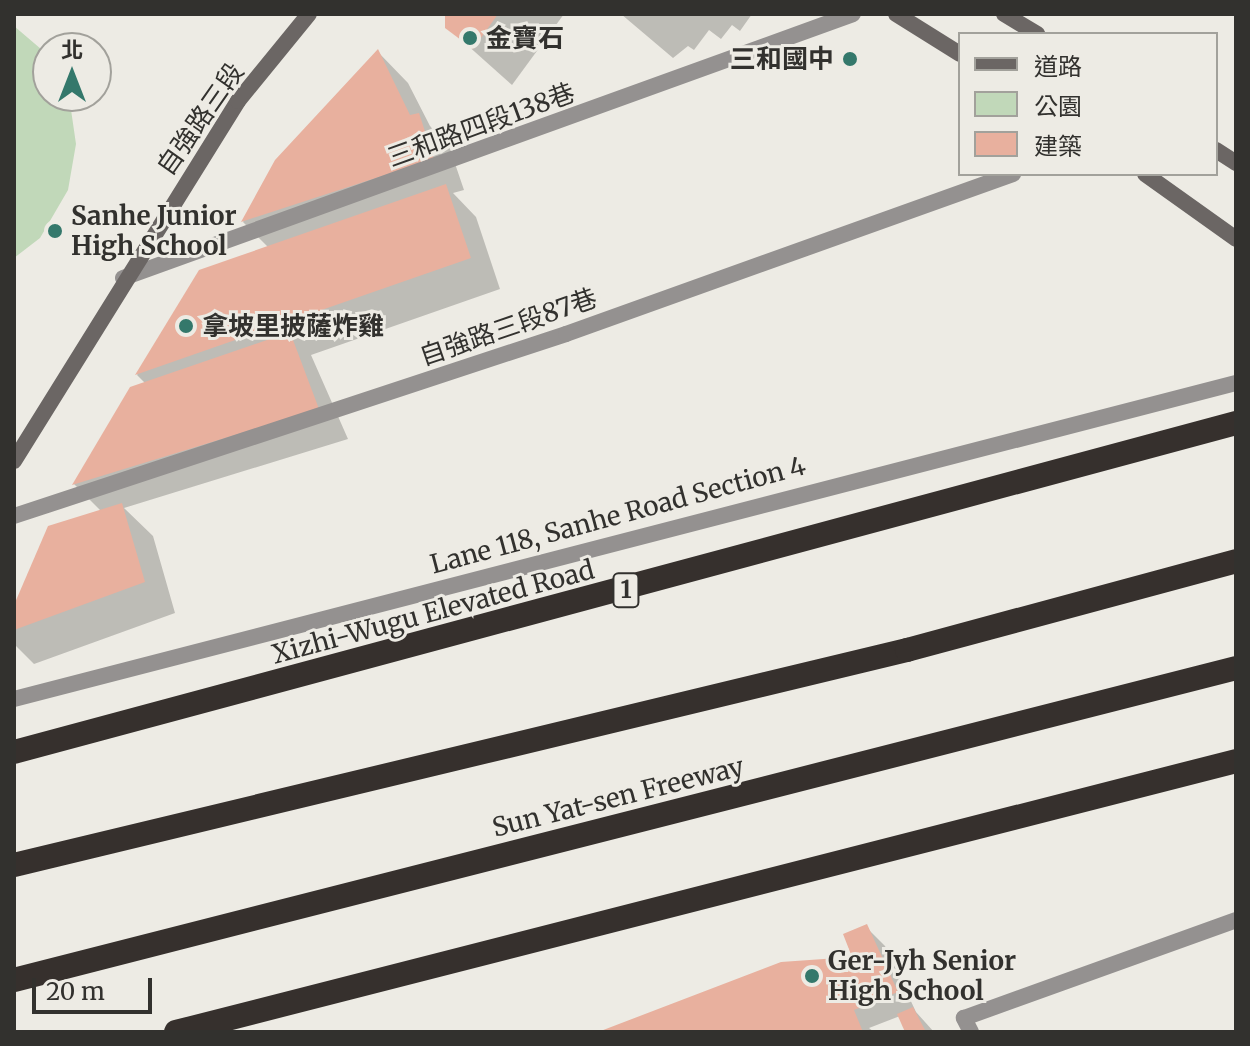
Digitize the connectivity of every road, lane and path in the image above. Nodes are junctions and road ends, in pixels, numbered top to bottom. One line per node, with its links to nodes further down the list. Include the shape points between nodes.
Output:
1 (309, 14): 12 (street, 自強路三段, via 238,101)
2 (853, 14): 12 (street, 三和路四段138巷)
3 (896, 14): 6 (street)
4 (1004, 14): 5 (street)
5 (1034, 32)
6 (958, 53)
7 (1218, 151): 8 (street)
8 (1236, 163)
9 (1007, 176): 16 (street, 自強路三段87巷, via 566,334)
10 (1148, 176): 11 (street)
11 (1236, 239)
12 (123, 278): 15 (street, 自強路三段)
13 (1236, 383): 19 (street, Lane 118, Sanhe Road Section 4)
14 (1236, 423): 20 (highway, Xizhi-Wugu Elevated Road / 1)
15 (14, 461)
16 (14, 516)
17 (1236, 561): 22 (highway, via 907,650)
18 (1236, 668): 24 (highway, Sun Yat-sen Freeway)
19 (14, 699)
20 (14, 752)
21 (1236, 761): 26 (highway)
22 (14, 865)
23 (1236, 920): 25 (street)
24 (14, 980)
25 (967, 1025)
26 (176, 1032)

